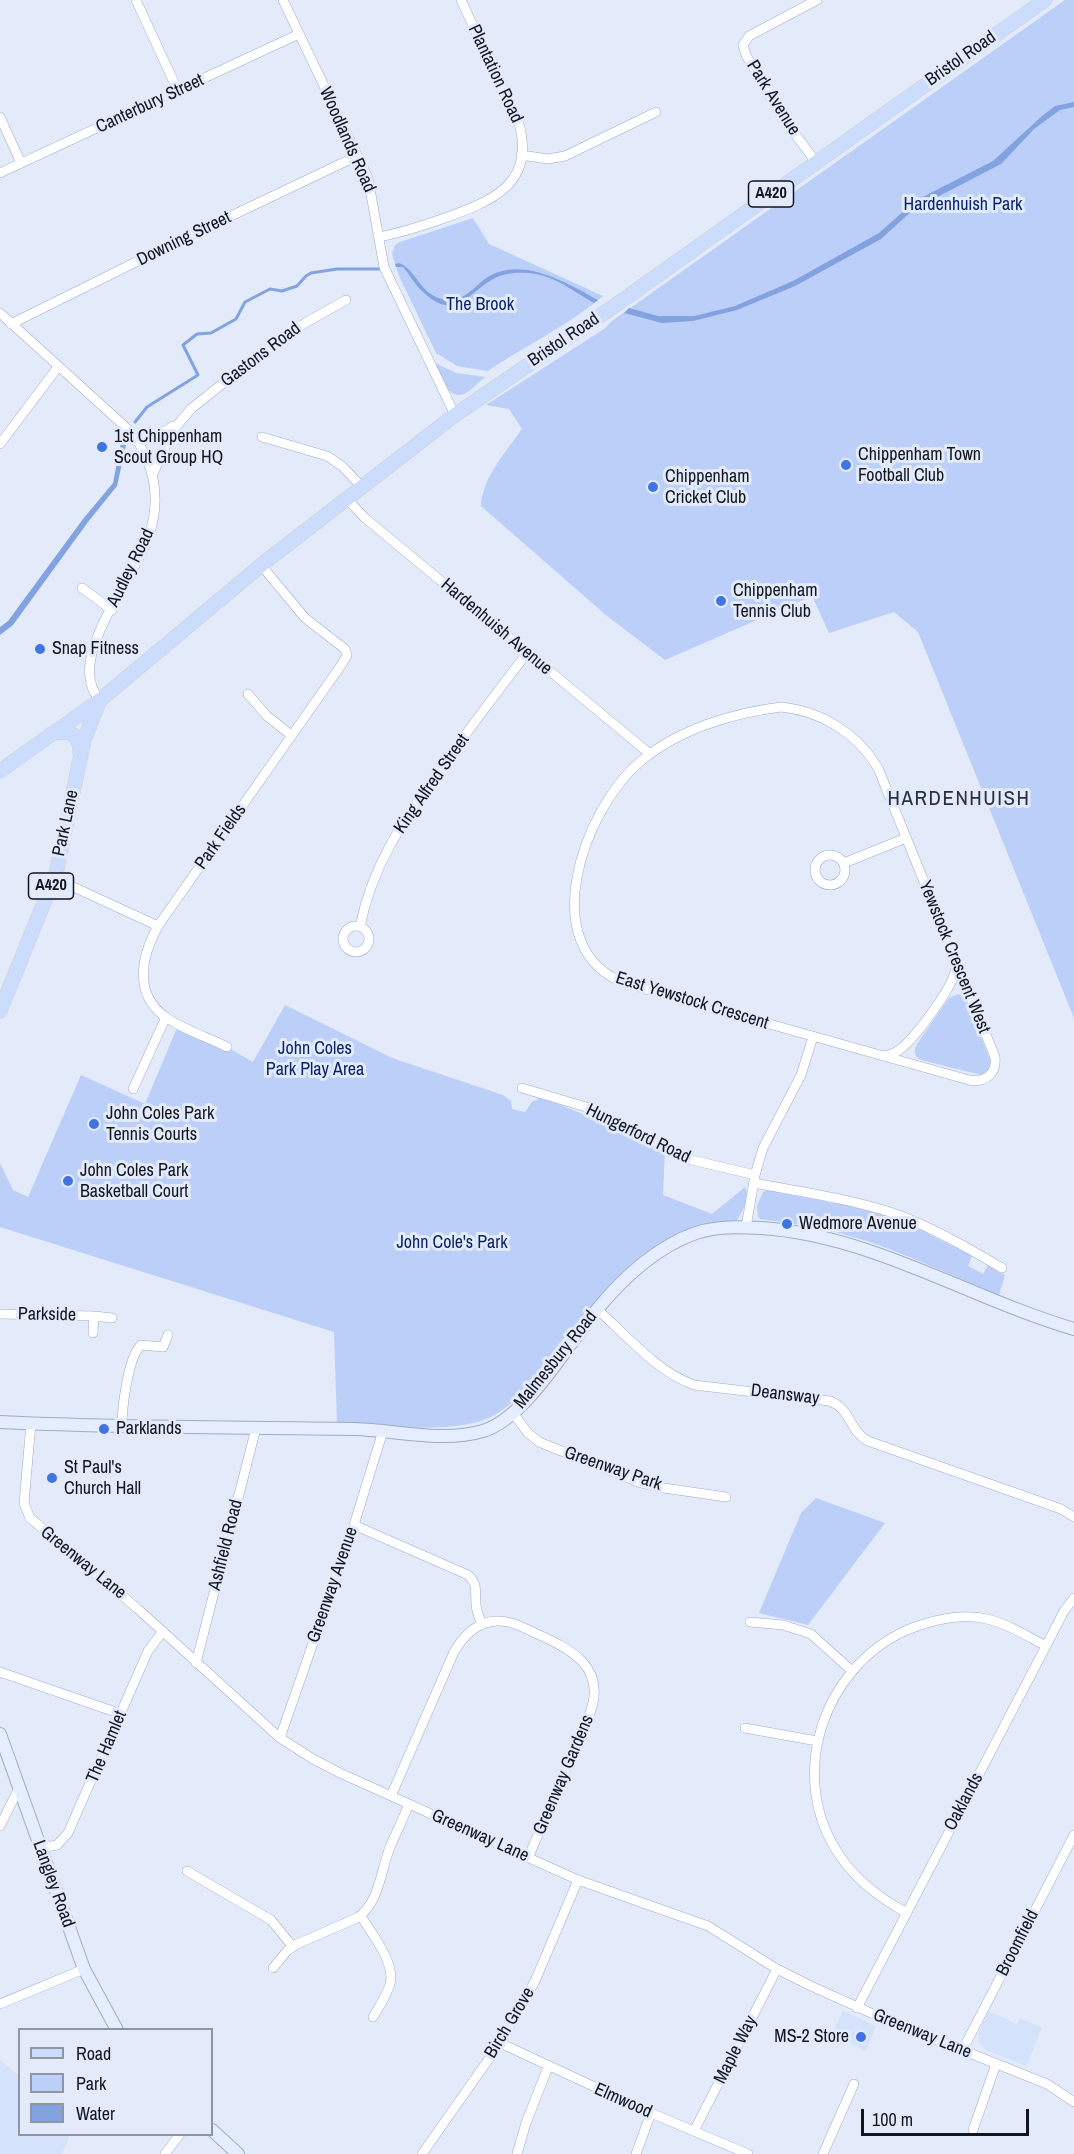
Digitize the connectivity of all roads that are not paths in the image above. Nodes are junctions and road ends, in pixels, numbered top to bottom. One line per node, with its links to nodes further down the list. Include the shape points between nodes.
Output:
1 (136, 0): 7 (street)
2 (283, 0): 6 (street, Woodlands Road)
3 (461, 0): 10 (street, Plantation Road, via 519,124)
4 (817, 0): 12 (street, Park Avenue, via 749,36 743,45 780,114)
5 (1045, 0): 12 (main road, Bristol Road / A420)
6 (299, 34): 7 (street, Canterbury Street); 11 (street, Woodlands Road)
7 (178, 91): 13 (street, Canterbury Street)
8 (656, 112): 10 (street, via 565,156 548,159)
9 (0, 117): 13 (street)
10 (521, 155): 15 (street, Plantation Road, via 512,180 489,201 398,234)
11 (357, 156): 15 (street, Woodlands Road, via 371,189); 18 (street, Downing Street)
12 (816, 162): 20 (main road, Bristol Road / A420)
13 (21, 163): 14 (street, Canterbury Street)
14 (0, 172)
15 (379, 237): 20 (street, Woodlands Road, via 386,273)
16 (346, 300): 21 (street, Gastons Road, via 256,357)
17 (0, 313): 18 (street, Audley Road)
18 (11, 324): 19 (street, Audley Road)
19 (58, 367): 22 (street, Audley Road); 24 (street)
20 (454, 415): 26 (main road, Bristol Road / A420)
21 (182, 418): 22 (street, Gastons Road, via 157,435); 25 (street, Gastons Road, via 166,442)
22 (131, 432): 25 (street, Audley Road)
23 (262, 437): 26 (street, via 327,456)
24 (0, 444)
25 (153, 474): 30 (street, Audley Road, via 155,498 150,534)
26 (360, 486): 27 (main road, Bristol Road / A420)
27 (346, 498): 28 (main road, Bristol Road / A420); 31 (street, Hardenhuish Avenue)
28 (261, 565): 33 (main road, Bristol Road / A420); 35 (street, Park Fields, via 305,618 347,653)
29 (82, 588): 30 (street)
30 (112, 610): 33 (street, Audley Road, via 95,641 89,664 91,688)
31 (527, 653): 36 (street, Hardenhuish Avenue); 43 (street, King Alfred Street, via 397,832 374,877)
32 (248, 694): 35 (street)
33 (100, 700): 34 (main road, A420); 37 (main road, Park Lane / A420)
34 (50, 734): 37 (main road, via 72,734 79,742); 38 (main road, A420)
35 (291, 735): 42 (street, Park Fields)
36 (650, 754): 39 (street, Yewstock Crescent West, via 693,731 749,712 781,707 804,711 845,731 870,755); 47 (street, East Yewstock Crescent, via 617,787 585,849 574,901 575,923 583,949 599,969 620,982)
37 (80, 755): 41 (main road, Park Lane / A420)
38 (0, 771)
39 (906, 838): 40 (street); 44 (street, Yewstock Crescent West)
40 (844, 862)
41 (54, 878): 42 (street); 45 (main road, Park Lane / A420)
42 (158, 926): 46 (street, Park Fields, via 146,952 144,976 153,1005)
43 (360, 927)
44 (955, 960): 49 (street, via 952,983 910,1039 899,1050); 50 (street, Yewstock Crescent West, via 995,1057)
45 (0, 1011)
46 (166, 1017): 48 (street); 52 (street)
47 (813, 1037): 49 (street, East Yewstock Crescent); 53 (street, via 801,1075 765,1141)
48 (227, 1047)
49 (883, 1056): 50 (street, East Yewstock Crescent, via 974,1081)
50 (991, 1075)
51 (522, 1088): 53 (street, Hungerford Road, via 586,1107 692,1160)
52 (133, 1089)
53 (755, 1179): 54 (street); 55 (street, via 887,1212 939,1232)
54 (746, 1227): 58 (main road, Malmesbury Road, via 712,1229 669,1246 640,1266); 62 (main road, Malmesbury Road, via 832,1239)
55 (982, 1256): 56 (street); 57 (street)
56 (977, 1265)
57 (1002, 1268)
58 (597, 1309): 65 (main road, Malmesbury Road); 72 (street, Deansway, via 680,1380 694,1385 831,1401 843,1407 859,1435 868,1441 1061,1509)
59 (0, 1314): 60 (street, Parkside)
60 (94, 1316): 61 (street, Parkside); 63 (street, Parkside)
61 (112, 1317)
62 (1074, 1329)
63 (93, 1333)
64 (168, 1335): 68 (street, via 163,1347 143,1345 137,1349 124,1399)
65 (513, 1413): 70 (main road, Malmesbury Road, via 494,1426 468,1433); 71 (street, Greenway Park, via 539,1442 641,1483)
66 (0, 1422): 67 (main road, Malmesbury Road)
67 (32, 1423): 68 (main road, Malmesbury Road); 77 (street, Greenway Lane, via 24,1503 30,1518)
68 (122, 1426): 69 (main road, Malmesbury Road)
69 (256, 1428): 70 (main road, Malmesbury Road); 79 (street, Ashfield Road)
70 (383, 1431): 73 (street, Greenway Avenue)
71 (726, 1497)
72 (1074, 1517)
73 (354, 1525): 76 (street, via 468,1575 477,1588 476,1607); 85 (street, Greenway Avenue)
74 (1074, 1598): 78 (street, Oaklands)
75 (750, 1622): 80 (street, via 783,1625 811,1634)
76 (482, 1624): 88 (street, via 467,1634 454,1652); 93 (street, Greenway Gardens, via 508,1622 561,1644 584,1663 594,1684 590,1713)
77 (163, 1631): 79 (street, Greenway Lane); 82 (street, The Hamlet, via 148,1651)
78 (1046, 1646): 80 (street, via 1000,1623 954,1617 898,1635); 96 (street, Oaklands)
79 (196, 1663): 85 (street, Greenway Lane)
80 (852, 1671): 86 (street, via 832,1700)
81 (0, 1672): 82 (street)
82 (122, 1714): 92 (street, The Hamlet, via 68,1833 57,1845)
83 (745, 1728): 86 (street)
84 (0, 1734): 87 (main road, Langley Road)
85 (280, 1738): 88 (street, Greenway Lane, via 313,1759)
86 (817, 1742): 96 (street, via 814,1787 832,1842 867,1886)
87 (19, 1788): 90 (street); 92 (main road, Langley Road)
88 (391, 1796): 89 (street, Greenway Lane)
89 (410, 1804): 93 (street, Greenway Lane); 97 (street, via 389,1849 377,1888)
90 (0, 1826)
91 (1074, 1835): 107 (street, Broomfield)
92 (40, 1848): 100 (main road, Langley Road)
93 (528, 1858): 95 (street, Greenway Lane)
94 (187, 1871): 98 (street, via 271,1920)
95 (578, 1880): 101 (street, Greenway Lane, via 708,1926); 106 (street, Birch Grove, via 535,1981)
96 (905, 1912): 103 (street, Oaklands)
97 (360, 1916): 98 (street); 104 (street, via 391,1972 389,1988)
98 (293, 1947): 99 (street)
99 (273, 1968)
100 (84, 1969): 102 (street); 105 (main road, Langley Road)
101 (777, 1969): 103 (street, Greenway Lane); 115 (street, Maple Way)
102 (0, 2004)
103 (857, 2008): 107 (street, Greenway Lane)
104 (373, 2017)
105 (116, 2028)
106 (500, 2043): 109 (street, Elmwood); 119 (street, Birch Grove)
107 (962, 2051): 108 (street, Greenway Lane)
108 (996, 2064): 111 (street, Greenway Lane, via 1047,2084); 113 (street)
109 (548, 2067): 112 (street, Elmwood); 120 (street)
110 (854, 2084): 123 (street)
111 (1074, 2102)
112 (651, 2113): 115 (street, Elmwood); 121 (street)
113 (973, 2130)
114 (213, 2131): 118 (main road)
115 (694, 2131): 122 (street, Elmwood)
116 (178, 2136): 117 (street)
117 (165, 2154)
118 (238, 2154)
119 (422, 2154)
120 (517, 2154)
121 (636, 2154)
122 (748, 2154)
123 (823, 2154)

